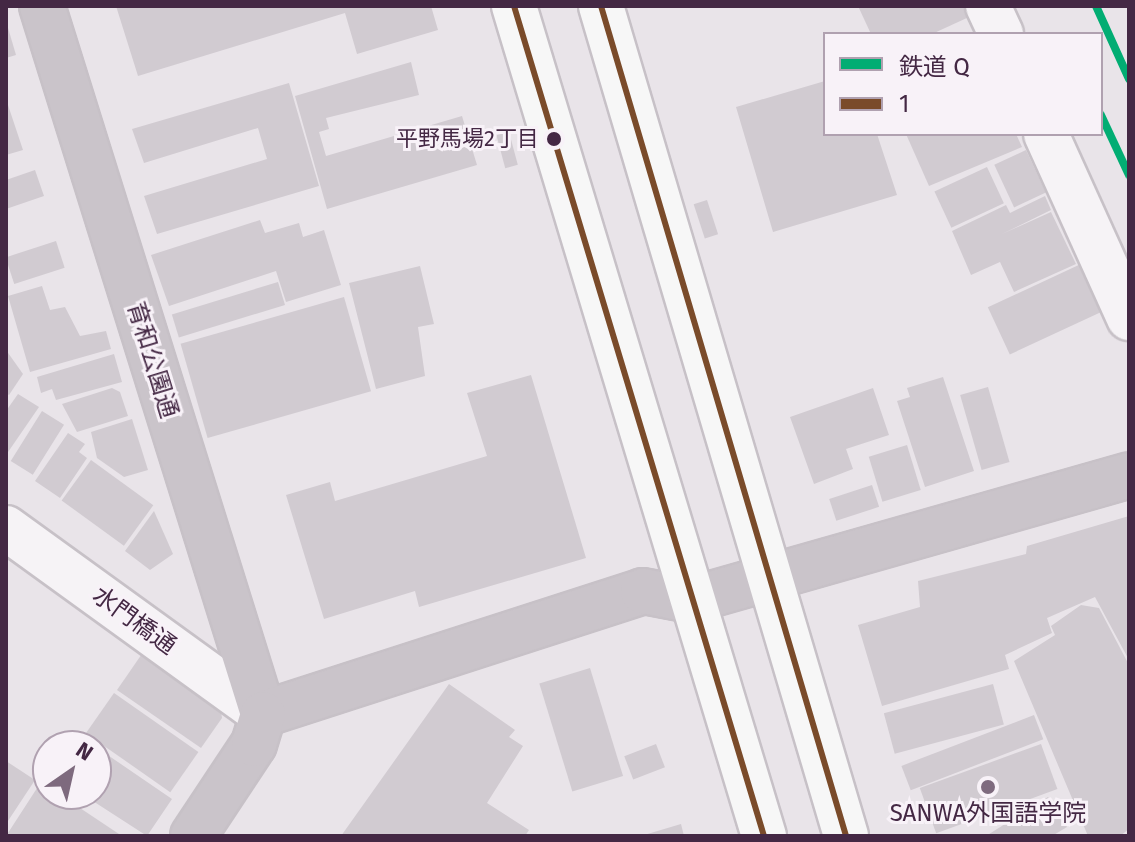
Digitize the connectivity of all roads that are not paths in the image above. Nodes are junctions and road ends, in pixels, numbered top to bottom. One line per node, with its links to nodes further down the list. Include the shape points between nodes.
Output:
1 (42, 6): 12 (street, 育和公園通)
2 (514, 6): 11 (highway)
3 (601, 6): 10 (highway)
4 (988, 6): 5 (street)
5 (1000, 32)
6 (1047, 136): 7 (street)
7 (1129, 318)
8 (1129, 475): 10 (street)
9 (6, 528): 12 (street, 水門橋通)
10 (771, 581): 11 (street); 15 (highway)
11 (691, 600): 12 (street, via 643,591); 14 (highway)
12 (263, 714): 13 (street, via 254,744)
13 (193, 836)
14 (764, 836)
15 (846, 836)

